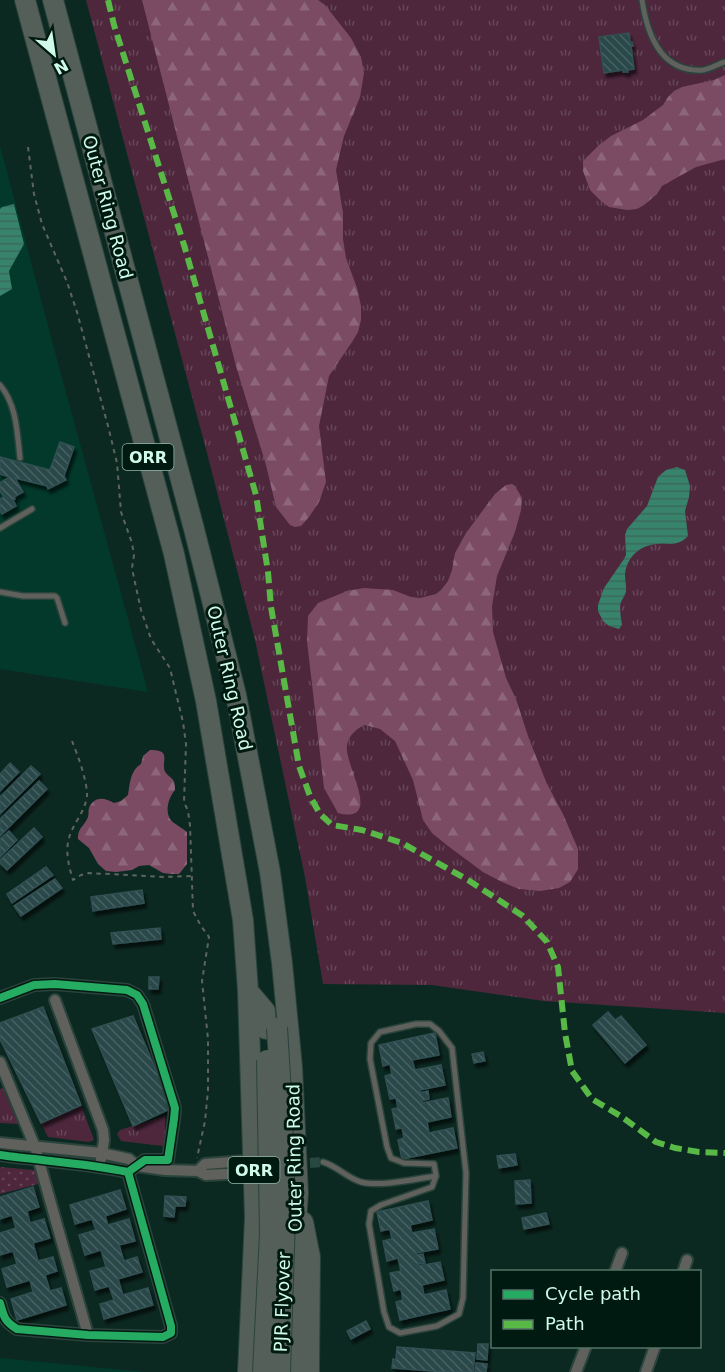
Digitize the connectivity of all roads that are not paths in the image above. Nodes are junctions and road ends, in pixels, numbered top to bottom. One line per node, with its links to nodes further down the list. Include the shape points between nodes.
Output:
1 (25, 0): 12 (highway, Outer Ring Road / ORR, via 174,554 206,701 243,920)
2 (53, 0): 11 (highway, Outer Ring Road / ORR, via 233,684 270,872)
3 (642, 0): 4 (lane, via 657,47 669,60 682,68 704,70)
4 (725, 62)
5 (0, 385): 6 (lane, via 11,401)
6 (20, 458)
7 (32, 509): 8 (lane)
8 (0, 528)
9 (0, 592): 10 (lane, via 55,596)
10 (65, 623)
11 (283, 972): 15 (highway, PJR Flyover); 27 (highway, Outer Ring Road / ORR)
12 (248, 991): 15 (highway, PJR Flyover, via 265,1011); 36 (highway, Outer Ring Road / ORR, via 255,1218)
13 (0, 999): 24 (street, via 34,985 55,984 127,990 137,995 175,1108 168,1160 145,1160)
14 (55, 1000): 19 (street, via 103,1130)
15 (271, 1028): 37 (highway, PJR Flyover, bridge, via 270,1234); 38 (highway, PJR Flyover, bridge, via 282,1110 285,1217)
16 (0, 1062): 18 (street)
17 (0, 1143): 18 (street)
18 (34, 1147): 19 (street); 21 (street)
19 (101, 1153): 23 (street); 24 (street, via 129,1159)
20 (0, 1155): 21 (street)
21 (38, 1160): 23 (street); 33 (street)
22 (323, 1162): 26 (lane, via 372,1185)
23 (101, 1166): 24 (street)
24 (133, 1169): 25 (street); 33 (street, via 171,1333 163,1337)
25 (198, 1171)
26 (436, 1176): 26 (lane, via 434,1164 404,1163 391,1158 370,1059 371,1043 380,1032 429,1024 440,1031 452,1048 466,1173 463,1298 459,1314 437,1326 400,1333 389,1327 384,1312 369,1224 371,1211 432,1187)
27 (298, 1193): 39 (highway, Outer Ring Road / ORR); 40 (highway, via 310,1257)
28 (622, 1253): 30 (street)
29 (687, 1260): 31 (street)
30 (616, 1270)
31 (684, 1270)
32 (0, 1303): 33 (street, via 4,1318 17,1329)
33 (88, 1335)
34 (586, 1348): 41 (street)
35 (655, 1348): 42 (street)
36 (248, 1372)
37 (263, 1372)
38 (280, 1372)
39 (290, 1372)
40 (309, 1372)
41 (576, 1372)
42 (646, 1372)

